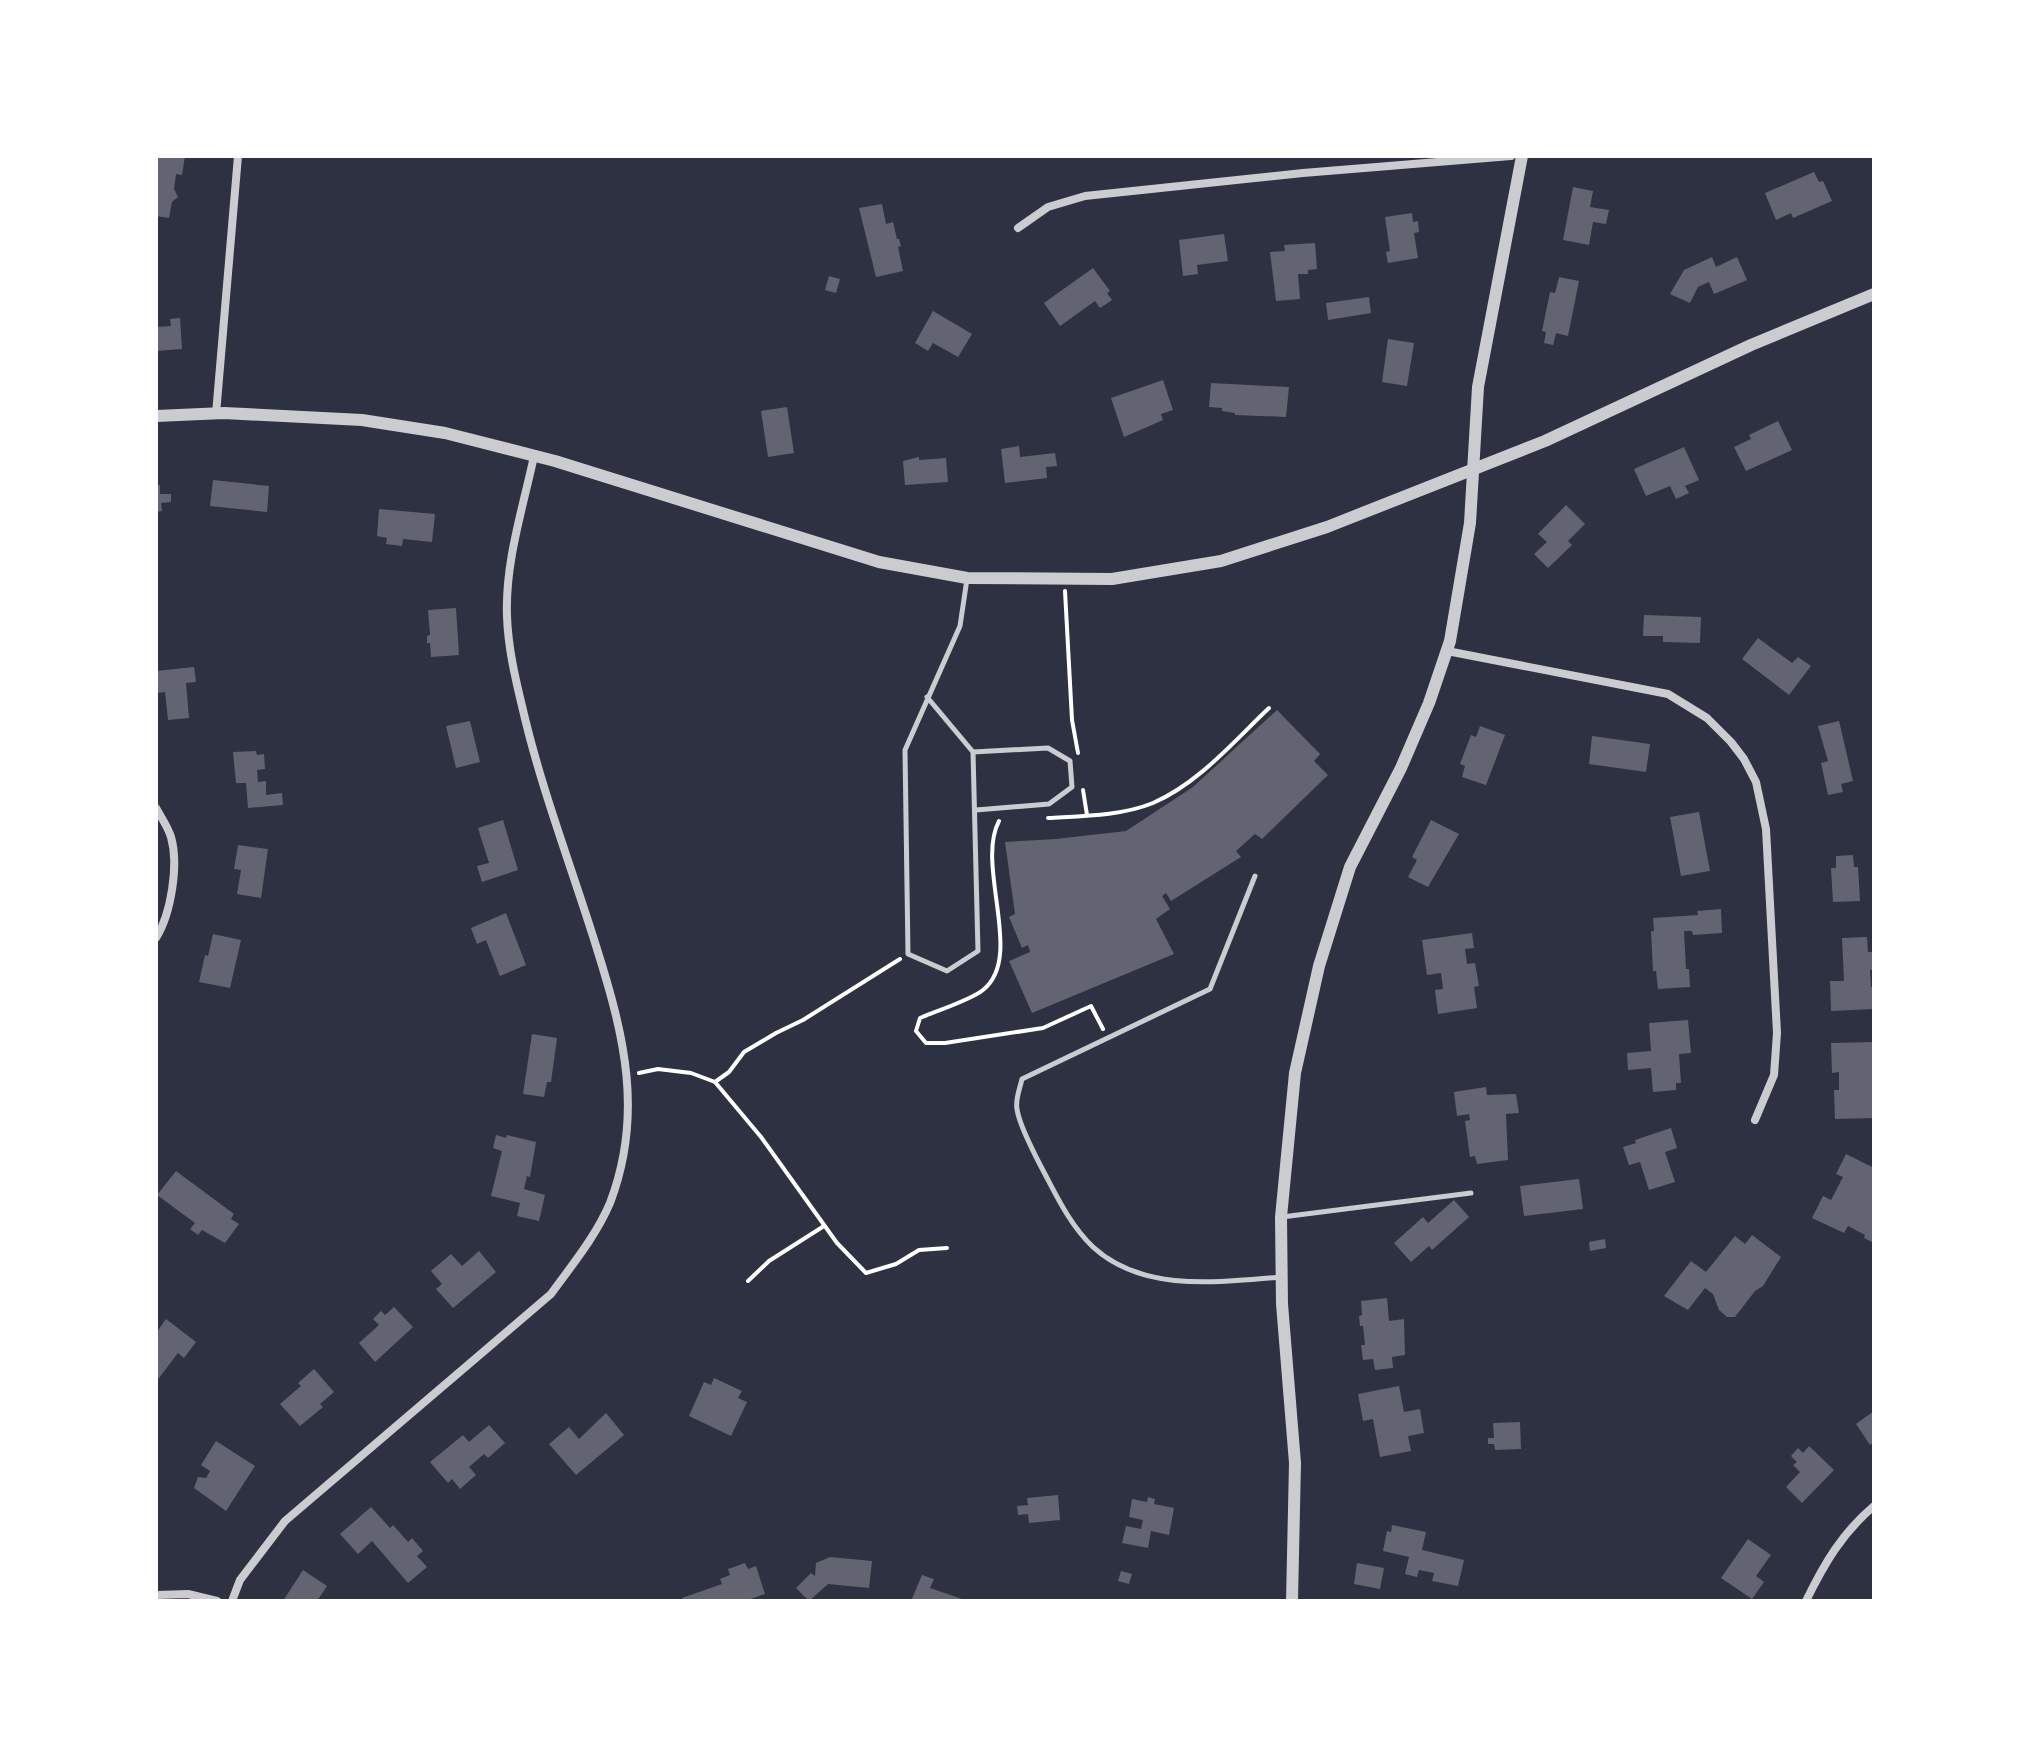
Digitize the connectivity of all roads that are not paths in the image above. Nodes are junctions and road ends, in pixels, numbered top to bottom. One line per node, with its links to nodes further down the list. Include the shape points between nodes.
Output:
1 (238, 156): 6 (street)
2 (1511, 156): 4 (street, via 1085,196 1048,207)
3 (1522, 156): 9 (street, via 1478,387)
4 (1018, 228)
5 (1874, 294): 9 (street)
6 (216, 414): 7 (street); 8 (street, via 362,420 445,433)
7 (156, 416)
8 (534, 456): 10 (street, via 879,562); 25 (street, via 509,570 513,666 531,744 627,1060 629,1111 622,1162 609,1204 585,1249 551,1294 285,1521 240,1580)
9 (1473, 469): 10 (street, via 1327,527 1221,561 1112,579); 11 (street, via 1470,523)
10 (967, 578): 12 (lane, via 960,626)
11 (1447, 651): 18 (street, via 1668,694 1707,718 1744,759 1756,782 1766,829 1777,1033 1774,1075); 20 (street, via 1401,768 1350,867 1319,966 1295,1073)
12 (927, 697): 13 (lane); 15 (lane, via 905,750 908,954 947,971 978,951)
13 (973, 752): 15 (lane); 15 (lane, via 1048,748 1070,761 1072,787 1049,804)
14 (156, 808): 17 (street, via 171,838 174,880)
15 (976, 810)
16 (1255, 876): 21 (lane, via 1210,989 1022,1079 1016,1108 1068,1217 1094,1248 1126,1268 1160,1279)
17 (156, 938)
18 (1755, 1120)
19 (1471, 1193): 20 (lane)
20 (1281, 1217): 21 (street)
21 (1282, 1277): 26 (street, via 1295,1463)
22 (1874, 1506): 27 (street, via 1828,1558)
23 (156, 1595): 24 (street, via 188,1594)
24 (217, 1601)
25 (232, 1601)
26 (1292, 1601)
27 (1806, 1601)

